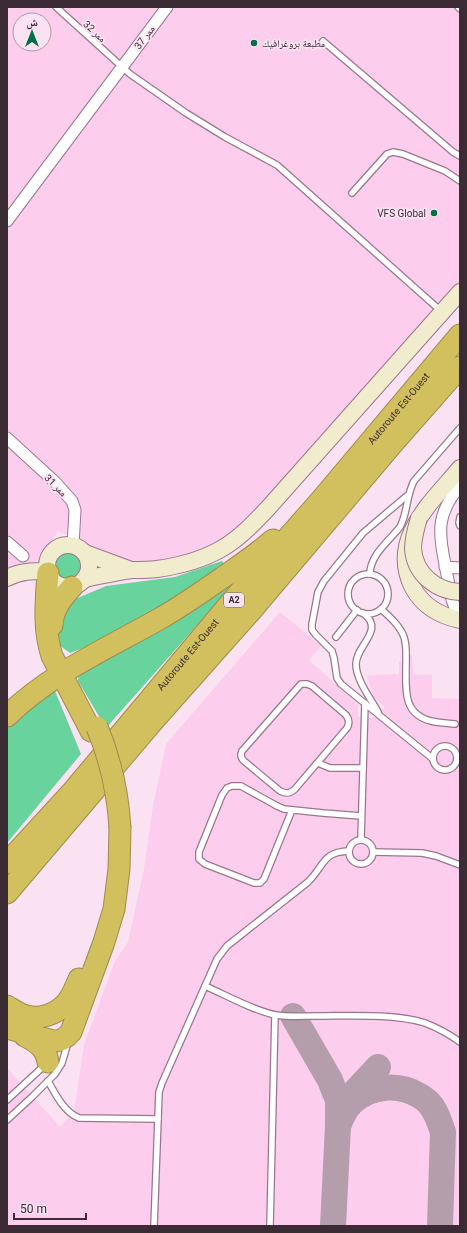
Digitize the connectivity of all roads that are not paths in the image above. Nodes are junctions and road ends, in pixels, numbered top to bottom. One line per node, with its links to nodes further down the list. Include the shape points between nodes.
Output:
1 (56, 7): 4 (lane, ممر 32)
2 (167, 7): 4 (street, ممر 37)
3 (323, 41): 5 (lane)
4 (122, 68): 8 (street, ممر 37); 10 (lane, ممر 32, via 186,113 277,166)
5 (460, 156)
6 (460, 181): 7 (lane, via 445,171 393,152 387,154)
7 (352, 193)
8 (7, 221)
9 (460, 292): 10 (main road)
10 (442, 312): 27 (main road, via 253,525 221,549 199,559 156,569)
11 (460, 335): 18 (highway, Autoroute Est-Ouest / A2)
12 (460, 368): 54 (highway, Autoroute Est-Ouest / A2)
13 (460, 428): 17 (lane, via 418,476)
14 (7, 438): 23 (street, ممر 31, via 72,501)
15 (460, 468): 20 (main road)
16 (460, 486): 25 (street, via 447,503 440,526)
17 (409, 494): 29 (lane, via 400,528 373,560); 39 (lane, via 363,533 324,582 316,598 312,630 332,651 339,681)
18 (321, 500): 38 (highway, via 262,550 197,595); 52 (highway, Autoroute Est-Ouest / A2, via 228,606 73,791)
19 (460, 517): 21 (lane)
20 (415, 523): 32 (main road, bridge, via 413,548 419,569 435,585); 36 (main road, via 406,554 406,567 412,586 429,607)
21 (460, 526)
22 (7, 542): 24 (street)
23 (79, 550): 27 (main road); 28 (main road, via 61,546 55,549 48,559); 31 (main road, via 88,560 89,566 88,573)
24 (23, 556)
25 (446, 567): 26 (street); 35 (street, via 452,600)
26 (460, 568)
27 (132, 570): 31 (main road)
28 (48, 572): 30 (main road, via 16,573); 31 (main road, via 60,586); 38 (highway, via 45,617 47,638 52,656)
29 (370, 574): 33 (lane, via 380,578 386,585 387,600); 34 (lane, via 360,576 350,587 349,597)
30 (7, 578)
31 (78, 583): 38 (highway, via 59,602 53,618 54,646)
32 (460, 592)
33 (381, 609): 34 (lane, via 372,613); 42 (lane, via 402,632 406,643 406,690 408,702 415,713 432,722)
34 (359, 611): 37 (lane); 40 (lane, via 369,619 371,632 359,651 357,671)
35 (460, 614)
36 (460, 620)
37 (336, 637)
38 (64, 672): 41 (highway); 48 (highway, bridge, via 105,746 119,808)
39 (365, 703): 40 (lane); 45 (lane)
40 (379, 714): 43 (lane)
41 (7, 716)
42 (455, 724)
43 (433, 759): 43 (lane, via 436,766 443,770 451,768 457,758 454,750 447,746 436,750)
44 (318, 763): 44 (lane, via 293,792 286,793 280,791 241,756 242,751 298,686 304,684 312,686 349,720 347,728); 45 (lane, via 330,768)
45 (363, 768): 47 (lane)
46 (292, 810): 46 (lane, via 277,806 241,786 232,786 222,795 199,852 199,859 204,864 260,883 264,879); 47 (lane)
47 (361, 816): 49 (lane)
48 (117, 828): 55 (highway, via 105,925); 61 (highway, via 119,869 112,916 104,942)
49 (361, 839): 50 (lane, via 353,843); 51 (lane, via 371,844)
50 (349, 851): 51 (lane, via 352,859 359,864 367,862); 56 (lane, via 339,851 330,855 308,882 227,946 217,959)
51 (374, 852): 53 (lane, via 422,853)
52 (7, 863)
53 (460, 865)
54 (7, 893)
55 (89, 968): 57 (highway, via 80,977 63,1007 56,1012 31,1017); 61 (highway)
56 (205, 986): 58 (lane); 63 (lane, via 162,1083)
57 (7, 1006): 61 (highway, via 13,1013 52,1031)
58 (275, 1014): 60 (lane, via 403,1018 437,1028); 66 (lane)
59 (10, 1028): 61 (highway, via 50,1040)
60 (460, 1042)
61 (57, 1053): 62 (lane); 63 (lane, via 67,1110 71,1114 79,1118); 64 (lane, via 32,1097)
62 (7, 1100)
63 (158, 1119): 65 (lane)
64 (7, 1120)
65 (154, 1226)
66 (270, 1226)

